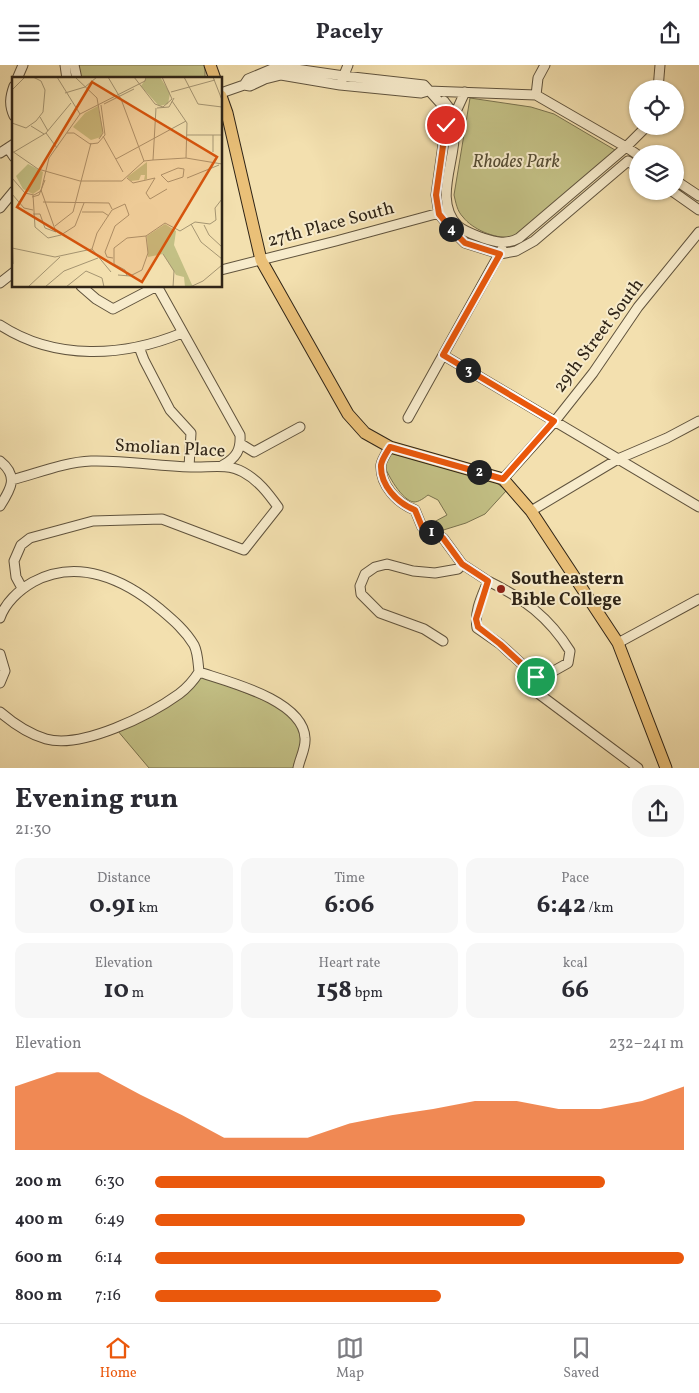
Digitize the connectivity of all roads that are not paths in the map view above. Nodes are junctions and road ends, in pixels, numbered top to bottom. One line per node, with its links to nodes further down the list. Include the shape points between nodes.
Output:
1 (23, 65): 6 (street)
2 (210, 65): 7 (main road)
3 (348, 65): 9 (street)
4 (545, 65): 14 (street, via 538,78)
5 (660, 65): 8 (street)
6 (18, 77)
7 (214, 77)
8 (659, 80)
9 (342, 81): 10 (street, via 424,85); 13 (street, via 289,68 272,69)
10 (428, 91): 12 (street); 17 (street, via 443,99); 29 (street, via 443,106 447,116 436,195)
11 (12, 92): 16 (street)
12 (465, 92): 14 (street); 17 (street)
13 (222, 94)
14 (536, 95): 19 (street)
15 (222, 97): 33 (main road)
16 (12, 111)
17 (454, 116): 27 (street, via 446,197)
18 (638, 135): 19 (street)
19 (626, 147): 20 (street); 21 (street); 31 (street, via 519,238)
20 (629, 149)
21 (628, 161): 32 (street, via 534,241 516,251)
22 (684, 186): 24 (street)
23 (12, 194): 26 (street)
24 (699, 196)
25 (684, 199): 28 (street)
26 (0, 209)
27 (448, 210): 29 (street, 27th Place South); 31 (street, via 458,225 470,233 496,243)
28 (699, 210)
29 (439, 214): 32 (street, via 465,243); 33 (street, 27th Place South)
30 (699, 232): 45 (street, 29th Street South, via 638,307 593,373)
31 (505, 242): 32 (street)
32 (500, 254): 43 (street)
33 (261, 260): 34 (street, 27th Place South); 49 (main road, via 348,414 365,433)
34 (222, 270)
35 (12, 274): 36 (street)
36 (0, 283)
37 (81, 287): 38 (street, via 114,309)
38 (155, 287)
39 (158, 287): 41 (street)
40 (0, 325): 42 (street, via 13,334 63,350 98,353)
41 (182, 333): 42 (street); 48 (street, via 240,435)
42 (139, 347): 53 (street, via 170,410 191,433)
43 (443, 355): 44 (street); 45 (street)
44 (408, 418)
45 (554, 421): 50 (street); 54 (street, 29th Street South)
46 (699, 421): 50 (street)
47 (300, 427): 48 (street, via 254,452)
48 (241, 444): 52 (street, via 235,457)
49 (390, 447): 54 (main road); 59 (street, via 381,463 384,484 392,495 415,510 422,527 443,538)
50 (618, 459): 57 (street); 58 (street)
51 (0, 461): 55 (street, via 9,470)
52 (223, 465): 53 (street, Smolian Place); 61 (street, Smolian Place, via 253,479 267,490 278,507 244,550 162,519 93,521 30,539 21,545 14,561 16,577)
53 (189, 467): 55 (street, Smolian Place, via 90,461)
54 (503, 479): 58 (main road)
55 (12, 480): 56 (street, via 10,491)
56 (0, 506)
57 (699, 507)
58 (531, 511): 65 (main road)
59 (460, 567): 60 (street); 64 (street, via 435,573 387,564 364,574 360,586 361,594 380,613 424,629)
60 (488, 581): 60 (street, via 513,593 539,612 560,634 570,651 568,663 552,673 536,677 478,627 476,619)
61 (22, 588): 63 (street, via 3,609); 67 (street, via 38,579 69,571 106,577 128,585 184,630 195,647)
62 (699, 599): 65 (street)
63 (0, 618)
64 (443, 641)
65 (618, 643): 73 (main road)
66 (0, 654): 68 (street, via 4,671)
67 (199, 671): 70 (street, via 180,694 133,720 100,734 71,741 47,739 18,727); 71 (street, via 250,688 297,717 305,737)
68 (0, 683)
69 (539, 694): 72 (street)
70 (0, 712)
71 (298, 768)
72 (638, 768)
73 (666, 768)

